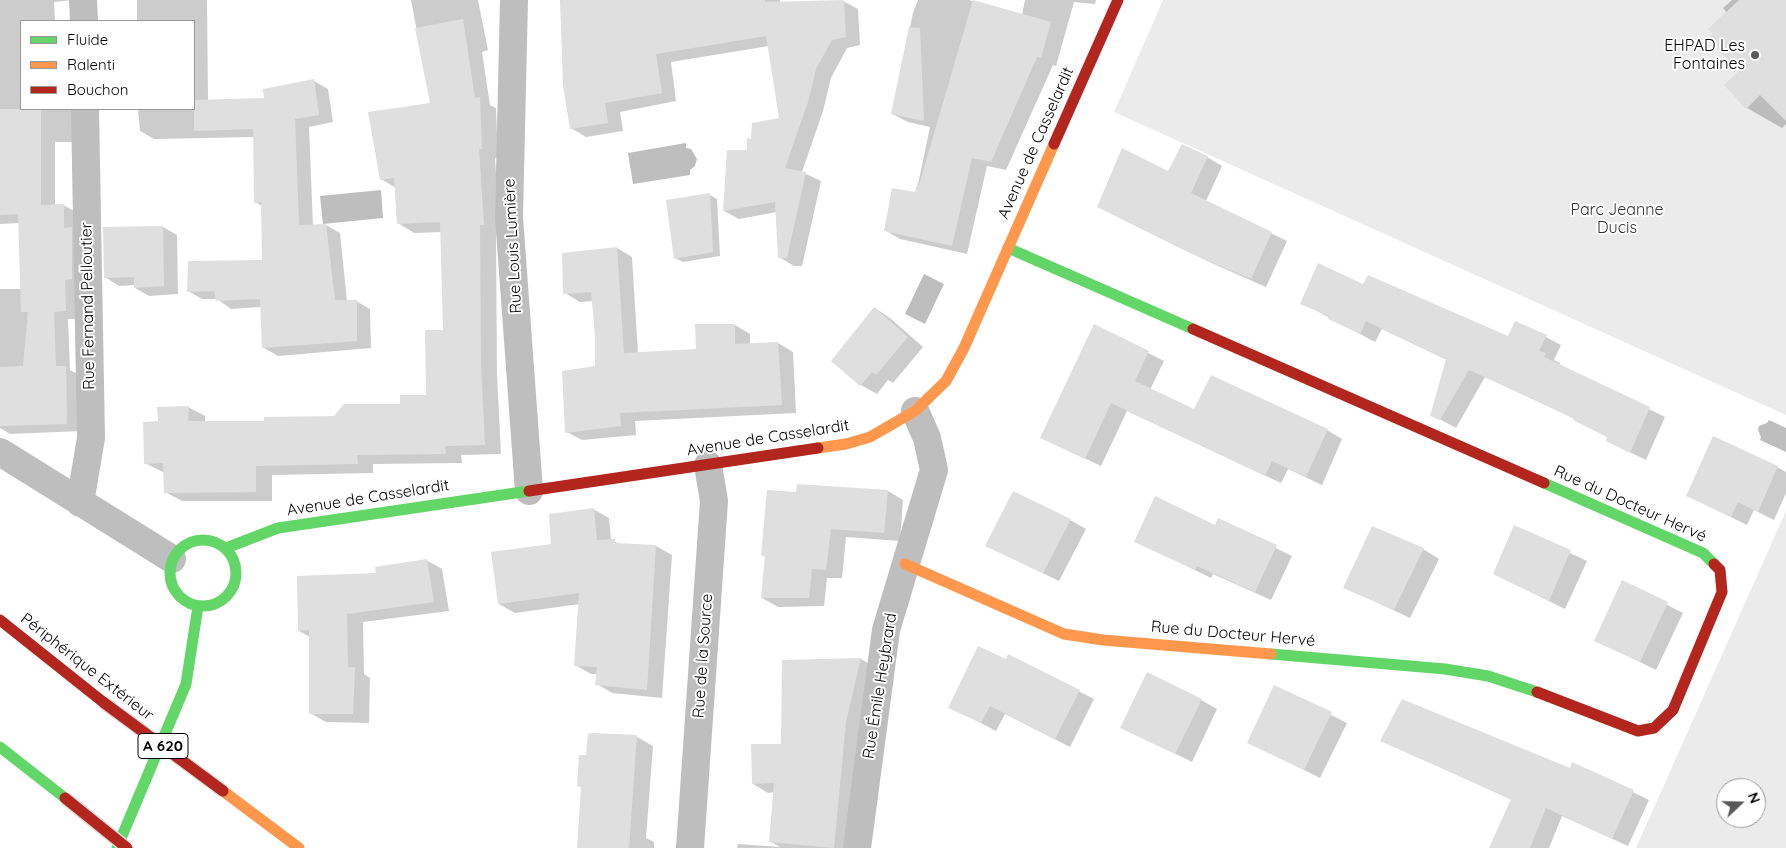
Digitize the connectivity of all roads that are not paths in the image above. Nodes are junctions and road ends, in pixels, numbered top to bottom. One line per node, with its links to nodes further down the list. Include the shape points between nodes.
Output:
1 (83, 0): 4 (street)
2 (514, 0): 10 (street, Rue Louis Lumière, via 509,217)
3 (1118, 0): 6 (main road, Avenue de Casselardit)
4 (84, 20)
5 (85, 110): 11 (street, Rue Fernand Pelloutier, via 91,438)
6 (1008, 248): 7 (main road, Avenue de Casselardit, via 946,382); 14 (main road, Rue du Docteur Hervé, via 1703,553 1720,570 1722,592 1674,710 1654,728 1638,731 1488,676 1446,669 1064,634)
7 (915, 411): 9 (main road, Avenue de Casselardit, via 870,437 846,444); 14 (street, Rue Émile Heybrard, via 927,438 934,470)
8 (0, 452): 11 (street)
9 (708, 465): 10 (main road, Avenue de Casselardit); 21 (street, Rue de la Source, via 714,501)
10 (529, 491): 12 (main road, Avenue de Casselardit, via 278,528)
11 (80, 503): 13 (street)
12 (226, 548): 13 (main road, via 203,539 190,541); 15 (main road, via 236,567 233,588 218,602)
13 (172, 559): 15 (main road, via 169,571 177,594)
14 (905, 564): 22 (street, Rue Émile Heybrard, via 886,630)
15 (198, 606): 18 (main road, via 186,684)
16 (0, 620): 20 (main road, Périphérique Extérieur / A 620, bridge, via 103,702)
17 (0, 747): 19 (main road, bridge)
18 (116, 848)
19 (127, 848)
20 (299, 848)
21 (690, 848)
22 (857, 848)

